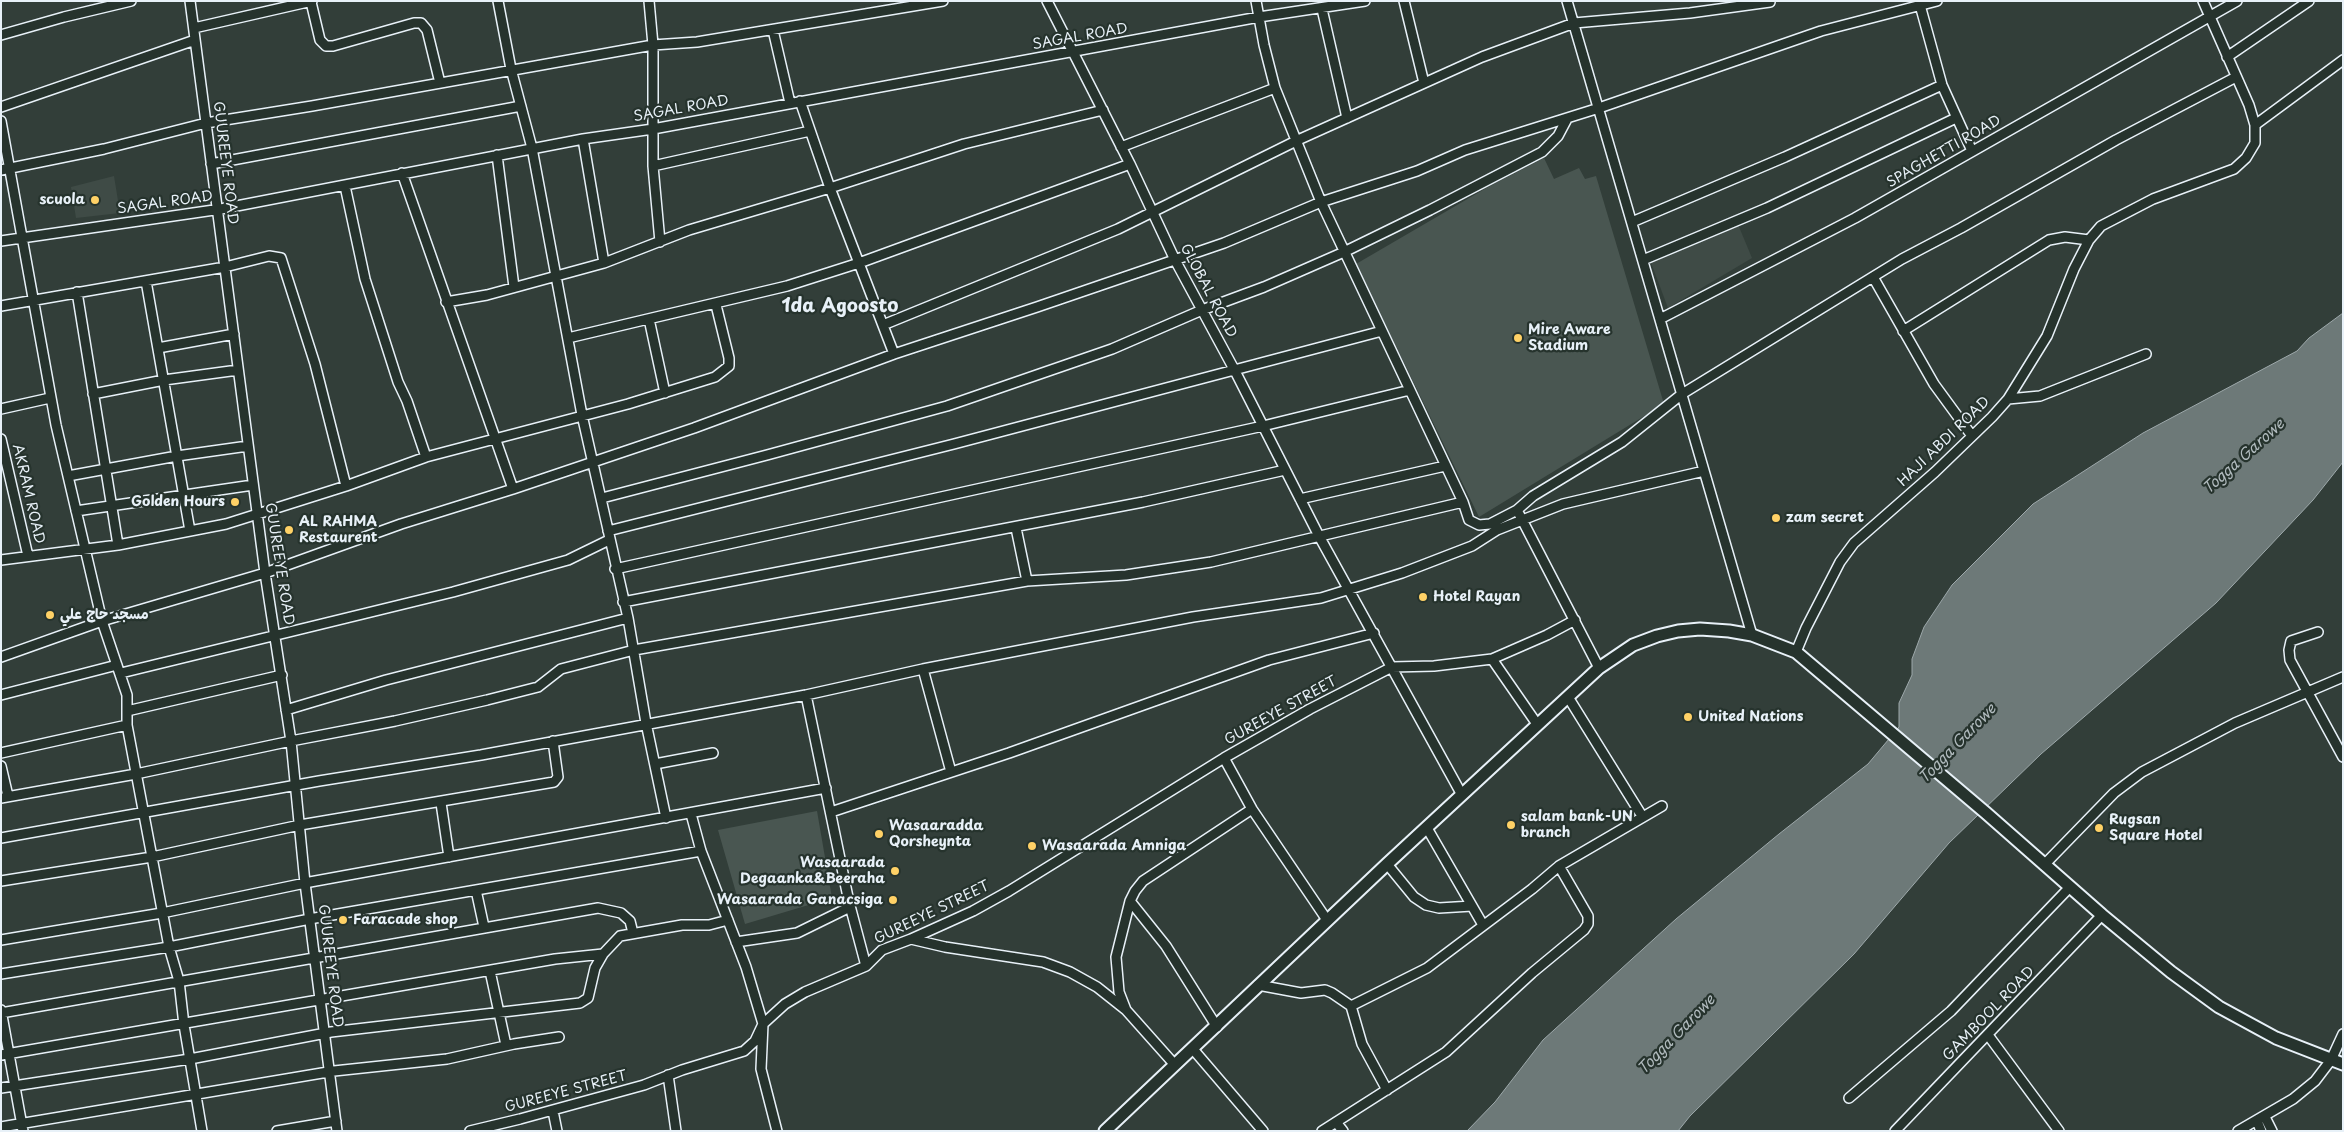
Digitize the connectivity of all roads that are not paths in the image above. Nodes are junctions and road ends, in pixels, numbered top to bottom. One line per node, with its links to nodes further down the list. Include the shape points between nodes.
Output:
1 (130, 1): 24 (street)
2 (190, 1): 22 (street, GUUREEYE ROAD)
3 (311, 1): 22 (street); 32 (street, via 320,40 326,46 421,23 427,30)
4 (498, 1): 30 (street)
5 (649, 1): 26 (street)
6 (943, 1): 23 (street)
7 (1047, 1): 27 (street, GLOBAL ROAD)
8 (1256, 1): 20 (street)
9 (1365, 1): 18 (street, SAGAL ROAD)
10 (1404, 1): 33 (street)
11 (1568, 1): 21 (street)
12 (1937, 1): 17 (street)
13 (2203, 1): 19 (street)
14 (2237, 1): 19 (street, SPAGHETTI ROAD)
15 (2309, 1): 28 (street)
16 (1770, 2): 21 (street)
17 (1920, 5): 34 (street); 40 (street, via 1821,31)
18 (1322, 9): 20 (street, SAGAL ROAD); 42 (street)
19 (2208, 16): 28 (street); 54 (street, SPAGHETTI ROAD)
20 (1260, 17): 27 (street, SAGAL ROAD); 35 (street)
21 (1574, 23): 33 (street, via 1482,57); 40 (street)
22 (194, 28): 25 (street, GUUREEYE ROAD)
23 (773, 30): 26 (street, via 697,42); 37 (street)
24 (1, 35)
25 (195, 40): 39 (street); 46 (street, GUUREEYE ROAD)
26 (652, 45): 30 (street); 48 (street)
27 (1073, 53): 36 (street, SAGAL ROAD); 41 (street, GLOBAL ROAD)
28 (2227, 57): 31 (street)
29 (2343, 60): 47 (street)
30 (511, 69): 32 (street); 38 (street)
31 (2236, 77): 47 (street); 79 (street, via 2116,140)
32 (440, 83): 46 (street)
33 (1424, 83): 42 (street)
34 (1942, 85): 44 (street); 67 (street)
35 (1276, 88): 51 (street); 52 (street)
36 (800, 101): 37 (street, SAGAL ROAD); 49 (street)
37 (790, 103): 48 (street, SAGAL ROAD)
38 (520, 106): 53 (street); 56 (street)
39 (1, 107)
40 (1599, 108): 43 (street); 67 (street)
41 (1103, 110): 52 (street, GLOBAL ROAD); 63 (street, via 964,144)
42 (1347, 118): 51 (street)
43 (1567, 118): 64 (street, via 1465,150 1417,171); 72 (street, via 1558,136 1542,152)
44 (1956, 118): 54 (street); 74 (street, via 1775,204)
45 (1, 121): 59 (street)
46 (206, 122): 56 (street, GUUREEYE ROAD); 59 (street, via 104,149)
47 (2255, 125): 69 (street, HAJI ABDI ROAD, via 2255,143 2234,169 2152,199 2101,226)
48 (653, 129): 50 (street, SAGAL ROAD); 58 (street)
49 (810, 131): 58 (street); 63 (street)
50 (583, 139): 53 (street, SAGAL ROAD); 75 (street)
51 (1298, 140): 64 (street); 66 (street)
52 (1121, 147): 57 (street, GLOBAL ROAD)
53 (532, 148): 55 (street, SAGAL ROAD); 78 (street)
54 (1972, 151): 89 (street, SPAGHETTI ROAD, via 1855,218)
55 (497, 155): 61 (street, SAGAL ROAD); 81 (street)
56 (211, 164): 65 (street, GUUREEYE ROAD)
57 (1130, 164): 66 (street, GLOBAL ROAD); 76 (street)
58 (653, 166): 71 (street)
59 (11, 167): 60 (street); 68 (street)
60 (1, 170)
61 (402, 173): 62 (street, SAGAL ROAD); 84 (street)
62 (345, 186): 65 (street, SAGAL ROAD); 116 (street, via 365,279)
63 (830, 188): 71 (street); 76 (street)
64 (1321, 202): 72 (street); 73 (street)
65 (217, 209): 68 (street, SAGAL ROAD); 77 (street, GUUREEYE ROAD)
66 (1153, 211): 73 (street, GLOBAL ROAD); 90 (street, via 1110,232)
67 (1632, 222): 74 (street)
68 (22, 237): 70 (street, SAGAL ROAD); 83 (street)
69 (2089, 240): 92 (street, via 2065,237 2049,240); 106 (street, HAJI ABDI ROAD, via 2074,268 2047,336)
70 (1, 241)
71 (660, 242): 75 (street)
72 (1344, 252): 87 (street); 91 (street)
73 (1175, 260): 87 (street, GLOBAL ROAD); 96 (street)
74 (1643, 260): 89 (street)
75 (604, 263): 78 (street)
76 (859, 263): 85 (street); 90 (street)
77 (225, 268): 80 (street); 93 (street, GUUREEYE ROAD); 124 (street, via 269,256 281,258 315,364)
78 (556, 275): 81 (street); 94 (street)
79 (1872, 277): 92 (street); 104 (street)
80 (146, 281): 82 (street); 95 (street)
81 (514, 287): 84 (street, via 487,296)
82 (77, 292): 83 (street); 103 (street)
83 (35, 301): 86 (street); 105 (street)
84 (446, 302): 112 (street)
85 (716, 305): 88 (street); 102 (street, via 729,366 714,377)
86 (1, 306)
87 (1202, 310): 99 (street, GLOBAL ROAD); 127 (street, via 1112,349 947,406)
88 (649, 319): 94 (street); 102 (street)
89 (1660, 319): 104 (street)
90 (882, 325): 96 (street)
91 (1382, 331): 99 (street); 101 (street)
92 (1903, 331): 110 (street, via 1934,384)
93 (234, 334): 95 (street); 98 (street, GUUREEYE ROAD)
94 (568, 338): 108 (street)
95 (158, 348): 100 (street)
96 (894, 354): 117 (street)
97 (2146, 354): 106 (street, via 2040,396)
98 (238, 370): 100 (street); 113 (street, GUUREEYE ROAD)
99 (1235, 371): 109 (street, GLOBAL ROAD); 137 (street)
100 (164, 380): 103 (street); 115 (street)
101 (1410, 390): 109 (street); 118 (street)
102 (665, 393): 108 (street)
103 (93, 394): 119 (street)
104 (1682, 394): 121 (street); 131 (street, via 1622,442 1533,496)
105 (50, 398): 107 (street); 122 (street)
106 (2008, 399): 110 (street, HAJI ABDI ROAD)
107 (1, 409)
108 (582, 415): 112 (street); 117 (street)
109 (1263, 426): 120 (street, GLOBAL ROAD); 143 (street)
110 (1972, 436): 156 (street, HAJI ABDI ROAD, via 1854,543 1840,562)
111 (1, 439): 114 (street, AKRAM ROAD)
112 (494, 440): 116 (street); 125 (street)
113 (248, 446): 115 (street); 123 (street, GUUREEYE ROAD)
114 (2, 450): 141 (street, AKRAM ROAD)
115 (177, 456): 119 (street); 126 (street)
116 (426, 457): 124 (street)
117 (594, 462): 125 (street); 127 (street)
118 (1445, 466): 128 (street); 129 (street)
119 (105, 470): 122 (street); 130 (street)
120 (1285, 470): 128 (street, GLOBAL ROAD); 135 (street)
121 (1704, 471): 134 (street, via 1563,504); 154 (street)
122 (68, 476): 132 (street)
123 (253, 485): 126 (street); 133 (street, GUUREEYE ROAD)
124 (346, 486): 133 (street)
125 (513, 489): 144 (street, via 401,524)
126 (184, 496): 130 (street); 136 (street)
127 (602, 498): 137 (street)
128 (1300, 499): 138 (street, GLOBAL ROAD)
129 (1463, 502): 131 (street, via 1470,520 1479,525 1490,524); 138 (street)
130 (111, 507): 132 (street); 139 (street)
131 (1517, 510): 134 (street)
132 (76, 512): 140 (street)
133 (257, 514): 136 (street); 144 (street, GUUREEYE ROAD)
134 (1522, 519): 146 (street, via 1472,546); 149 (street)
135 (1016, 528): 145 (street); 147 (street)
136 (190, 531): 139 (street)
137 (609, 536): 143 (street); 153 (street, via 568,560)
138 (1319, 536): 145 (street, via 1211,562 1126,575); 146 (street, GLOBAL ROAD)
139 (118, 545): 140 (street)
140 (86, 548): 141 (street); 150 (street)
141 (28, 556): 142 (street)
142 (1, 560)
143 (615, 569): 147 (street)
144 (265, 573): 150 (street); 153 (street, GUUREEYE ROAD)
145 (1027, 581): 155 (street)
146 (1349, 590): 152 (street, GLOBAL ROAD); 162 (street, via 1321,598 1193,616)
147 (623, 602): 148 (street)
148 (628, 618): 155 (street); 169 (street, via 386,680)
149 (1575, 620): 158 (street); 160 (street)
150 (102, 621): 157 (street); 161 (street)
151 (2318, 632): 165 (street, via 2291,641 2289,650 2290,660)
152 (1374, 633): 159 (street, GLOBAL ROAD); 182 (street, via 1269,660)
153 (276, 636): 161 (street); 163 (street, GUUREEYE ROAD)
154 (1752, 636): 156 (main road); 160 (main road, via 1719,630 1678,631 1633,646)
155 (634, 650): 171 (street); 174 (street, via 561,670 538,687 395,721)
156 (1796, 652): 203 (main road)
157 (1, 657)
158 (1492, 659): 159 (street); 172 (street)
159 (1392, 668): 179 (street, GUREEYE STREET, via 1310,709); 186 (street, GLOBAL ROAD)
160 (1599, 668): 168 (main road)
161 (119, 669): 166 (street); 170 (street, via 127,695)
162 (923, 669): 167 (street); 182 (street)
163 (282, 675): 169 (street, GUUREEYE ROAD); 170 (street)
164 (2343, 677): 165 (street)
165 (2308, 692): 178 (street); 203 (street, via 2234,723 2142,772 2114,793)
166 (1, 695)
167 (806, 695): 171 (street); 185 (street)
168 (1568, 697): 172 (main road); 194 (street)
169 (286, 710): 174 (street, GUUREEYE ROAD)
170 (127, 711): 173 (street)
171 (646, 723): 175 (street); 180 (street)
172 (1537, 724): 186 (main road)
173 (126, 726): 177 (street); 183 (street)
174 (291, 741): 183 (street); 184 (street, GUUREEYE ROAD)
175 (553, 741): 184 (street); 188 (street, via 558,777 554,782)
176 (713, 752): 180 (street)
177 (1, 753)
178 (2343, 757)
179 (1224, 758): 190 (street); 220 (street, GUREEYE STREET, via 1009,891)
180 (656, 764): 195 (street)
181 (1, 766): 187 (street)
182 (951, 772): 191 (street)
183 (136, 774): 187 (street); 192 (street)
184 (295, 785): 192 (street); 196 (street, GUUREEYE ROAD)
185 (826, 788): 191 (street); 193 (street)
186 (1462, 795): 197 (main road)
187 (5, 797)
188 (441, 803): 196 (street); 201 (street)
189 (1662, 806): 194 (street)
190 (1252, 809): 209 (street, via 1143,881); 216 (street)
191 (830, 812): 211 (street)
192 (142, 813): 198 (street); 200 (street)
193 (690, 814): 195 (street); 199 (street)
194 (1642, 816): 204 (street)
195 (666, 818): 201 (street)
196 (300, 825): 200 (street); 206 (street, GUUREEYE ROAD)
197 (1427, 828): 202 (main road); 210 (street)
198 (1, 838)
199 (701, 851): 208 (street); 215 (street)
200 (152, 856): 205 (street); 212 (street)
201 (449, 857): 206 (street)
202 (1387, 864): 210 (street, via 1414,897 1426,905 1439,908); 216 (main road)
203 (2044, 865): 207 (main road)
204 (1559, 866): 217 (street); 254 (street, via 1588,916 1584,930 1446,1052)
205 (1, 881)
206 (305, 883): 212 (street); 214 (street, GUUREEYE ROAD)
207 (2070, 887): 213 (main road); 256 (street, via 1951,1011)
208 (476, 890): 214 (street); 218 (street)
209 (1130, 901): 233 (street, via 1115,970); 238 (street, via 1166,946)
210 (1472, 906): 217 (street)
211 (850, 907): 222 (street, via 797,933); 226 (street)
212 (162, 913): 221 (street); 223 (street)
213 (2102, 915): 241 (street, GAMBOOL ROAD); 247 (main road, via 2219,1008 2276,1038)
214 (310, 919): 223 (street); 225 (street, GUUREEYE ROAD)
215 (728, 920): 219 (street); 222 (street)
216 (1327, 920): 230 (main road)
217 (1483, 925): 232 (street, via 1427,968)
218 (484, 926): 219 (street, via 598,908 621,913 630,921); 225 (street)
219 (634, 933): 224 (street, via 620,936)
220 (911, 939): 226 (street, GUREEYE STREET, via 882,950); 233 (street, via 1044,962 1097,987)
221 (1, 940)
222 (736, 942): 236 (street)
223 (169, 947): 228 (street); 229 (street)
224 (603, 954): 227 (street); 234 (street, via 595,968 588,998 580,1003)
225 (315, 956): 229 (street); 231 (street, GUUREEYE ROAD)
226 (866, 966): 236 (street, GUREEYE STREET, via 805,992 785,1004)
227 (490, 971): 231 (street); 234 (street)
228 (1, 974)
229 (179, 981): 235 (street); 237 (street)
230 (1258, 985): 232 (street, via 1301,993 1325,990); 238 (main road)
231 (320, 999): 237 (street); 239 (street, GUUREEYE ROAD)
232 (1351, 1006): 254 (street, via 1362,1044)
233 (1126, 1010): 249 (street)
234 (500, 1011): 239 (street); 243 (street)
235 (1, 1012): 245 (street)
236 (764, 1024): 251 (street, GUREEYE STREET, via 755,1041 744,1051); 268 (street, via 761,1069)
237 (184, 1025): 245 (street); 246 (street)
238 (1217, 1027): 244 (main road)
239 (325, 1034): 246 (street); 250 (street, GUUREEYE ROAD)
240 (2343, 1034): 247 (street)
241 (1988, 1035): 273 (street, GAMBOOL ROAD); 274 (street)
242 (559, 1037): 243 (street)
243 (506, 1045): 250 (street, via 447,1060)
244 (1192, 1048): 249 (main road); 270 (street)
245 (5, 1055): 252 (street)
246 (190, 1059): 252 (street); 255 (street)
247 (2331, 1060): 248 (main road); 258 (street, via 2315,1081)
248 (2343, 1064)
249 (1174, 1065): 269 (main road)
250 (330, 1072): 255 (street); 260 (street, GUUREEYE ROAD)
251 (668, 1075): 257 (street, GUREEYE STREET); 267 (street)
252 (15, 1086): 253 (street); 262 (street)
253 (1, 1088)
254 (1387, 1090): 259 (street)
255 (196, 1095): 262 (street); 263 (street)
256 (1849, 1098)
257 (553, 1111): 265 (street, GUREEYE STREET); 266 (street)
258 (2261, 1119): 275 (street); 276 (street); 277 (street)
259 (1336, 1122): 271 (street); 272 (street)
260 (337, 1126): 264 (street)
261 (1, 1127): 262 (street)
262 (22, 1127)
263 (202, 1131)
264 (277, 1131)
265 (470, 1131)
266 (557, 1131)
267 (676, 1131)
268 (777, 1131)
269 (1105, 1131)
270 (1263, 1131)
271 (1322, 1131)
272 (1342, 1131)
273 (1895, 1131)
274 (2059, 1131)
275 (2238, 1131)
276 (2261, 1131)
277 (2272, 1131)

